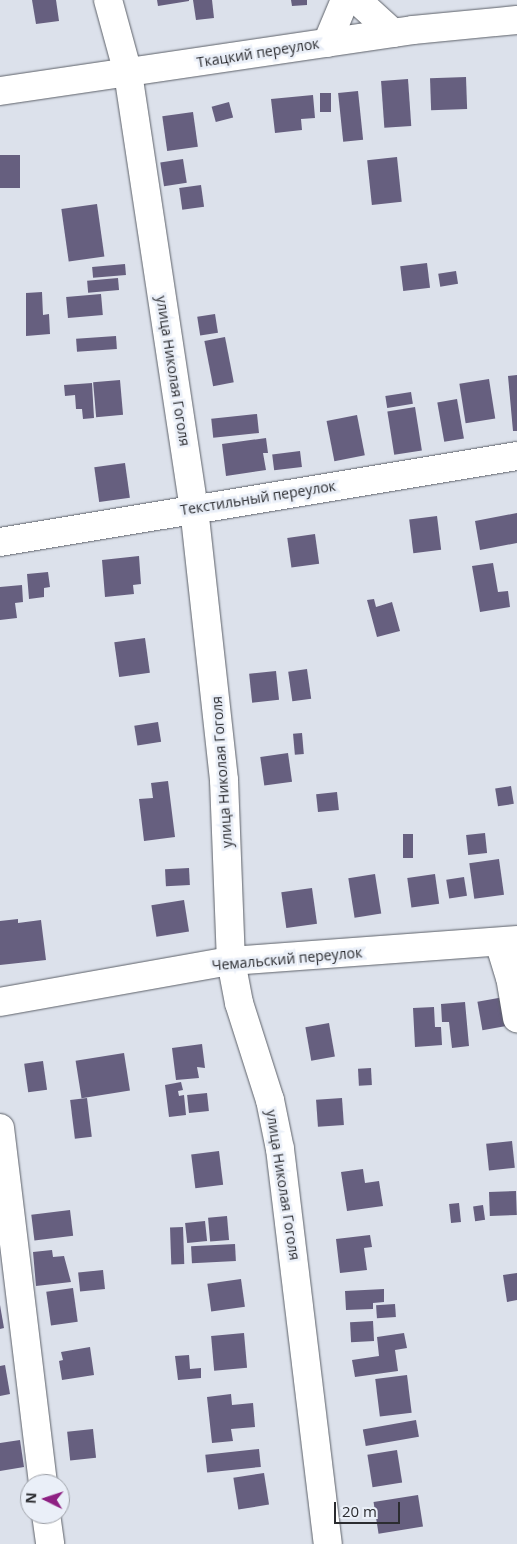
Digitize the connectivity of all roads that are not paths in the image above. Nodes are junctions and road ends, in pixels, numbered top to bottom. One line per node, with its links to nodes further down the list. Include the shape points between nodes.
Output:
1 (108, 0): 7 (street, улица Николая Гоголя)
2 (345, 0): 6 (street)
3 (357, 0): 5 (street)
4 (517, 20): 5 (street, Ткацкий переулок)
5 (393, 33): 6 (street, Ткацкий переулок)
6 (327, 43): 7 (street, Ткацкий переулок)
7 (128, 73): 8 (street, Ткацкий переулок); 10 (street, улица Николая Гоголя)
8 (0, 91)
9 (517, 456): 10 (street, Текстильный переулок)
10 (194, 508): 11 (street, Текстильный переулок); 13 (street, улица Николая Гоголя, via 224,780)
11 (0, 542)
12 (508, 941): 13 (street, Чемальский переулок); 15 (street)
13 (231, 961): 14 (street, Чемальский переулок); 20 (street, улица Николая Гоголя, via 239,1003 270,1100 280,1149)
14 (0, 1002)
15 (517, 1018)
16 (0, 1128): 17 (street)
17 (42, 1474)
18 (47, 1524): 19 (street)
19 (50, 1544)
20 (328, 1544)

